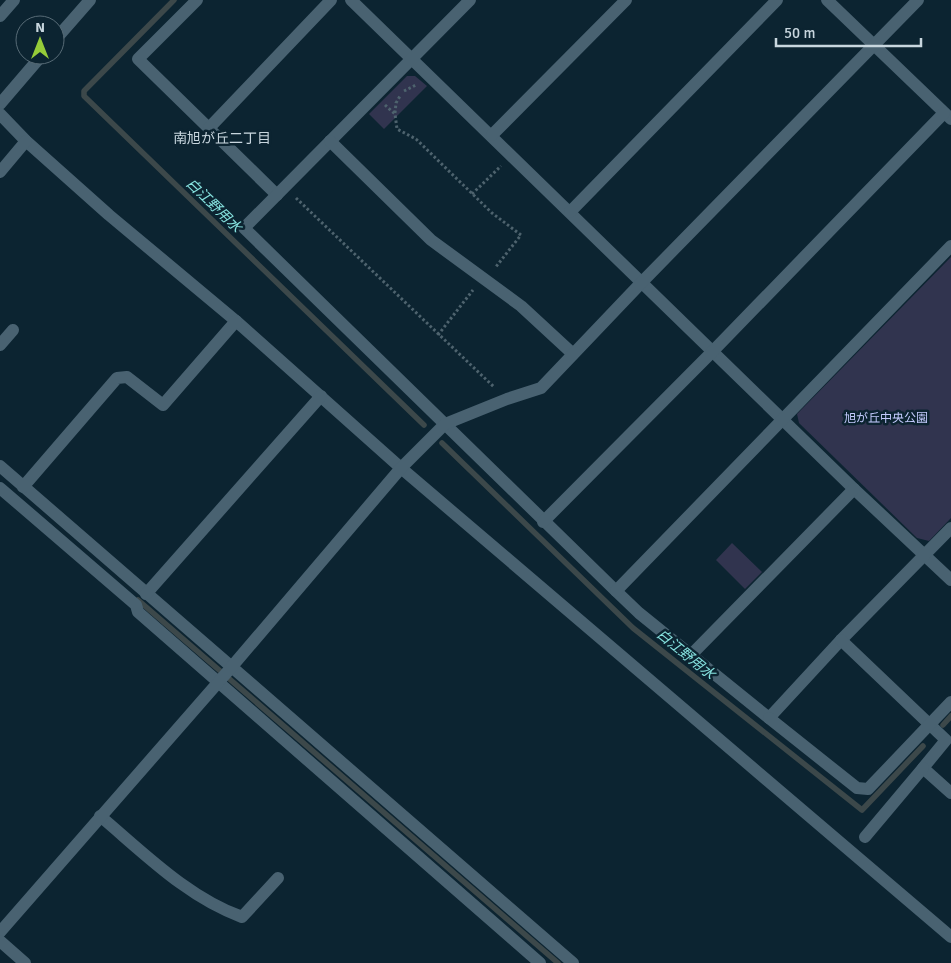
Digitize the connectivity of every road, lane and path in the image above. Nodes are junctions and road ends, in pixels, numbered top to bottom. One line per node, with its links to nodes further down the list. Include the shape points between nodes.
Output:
1 (14, 0): 11 (street)
2 (90, 0): 12 (street)
3 (197, 0): 22 (street, via 138,59)
4 (331, 0): 22 (street)
5 (352, 0): 14 (street)
6 (470, 0): 14 (street)
7 (626, 0): 23 (street)
8 (777, 0): 30 (street)
9 (827, 0): 13 (street)
10 (918, 0): 13 (street)
11 (0, 16)
12 (65, 29)
13 (873, 45): 21 (street); 33 (street)
14 (413, 58): 16 (street); 17 (street)
15 (33, 65): 18 (street)
16 (430, 76): 20 (path, via 422,84 401,94); 23 (street)
17 (375, 96): 20 (path); 25 (street)
18 (0, 104)
19 (0, 114): 24 (street)
20 (394, 114): 29 (path, via 397,129 416,139)
21 (948, 116): 38 (street)
22 (209, 128): 28 (street)
23 (492, 135): 26 (street)
24 (26, 141): 27 (street); 34 (street)
25 (330, 141): 28 (street); 32 (street, via 431,240)
26 (512, 155): 29 (path); 30 (street)
27 (0, 172)
28 (281, 191): 36 (path); 43 (street, via 244,228)
29 (472, 194): 32 (path, via 521,235)
30 (570, 212): 33 (street)
31 (951, 246): 42 (street)
32 (484, 279): 36 (path); 39 (street, via 521,306)
33 (642, 282): 38 (street); 39 (street)
34 (236, 321): 40 (street); 46 (street, via 163,405 127,377 117,378)
35 (13, 330): 37 (street)
36 (438, 335): 41 (path)
37 (0, 345)
38 (713, 351): 42 (street); 49 (street)
39 (573, 354): 41 (street, via 541,388)
40 (321, 396): 45 (street); 54 (street)
41 (506, 399): 43 (street)
42 (783, 418): 48 (street); 53 (street)
43 (444, 424): 45 (street); 49 (street)
44 (0, 466): 46 (street)
45 (401, 468): 57 (street); 67 (street)
46 (23, 487): 54 (street)
47 (0, 488): 57 (street, via 136,605 138,612)
48 (854, 489): 51 (street); 56 (street)
49 (543, 522): 53 (street)
50 (951, 528): 51 (street)
51 (923, 555): 52 (street); 55 (street)
52 (951, 580)
53 (616, 591): 56 (street, via 639,614)
54 (146, 594): 57 (street)
55 (841, 640): 59 (street); 60 (street)
56 (691, 655): 59 (street)
57 (225, 674): 63 (street); 70 (street); 71 (street)
58 (951, 702): 60 (street)
59 (769, 718): 60 (street, via 857,788 868,789)
60 (928, 724): 61 (street, via 946,740)
61 (923, 768): 62 (street); 64 (street)
62 (951, 793)
63 (100, 816): 65 (street, via 185,887 242,917); 66 (street)
64 (865, 837)
65 (278, 878)
66 (0, 932)
67 (951, 936)
68 (0, 941): 69 (street)
69 (25, 963)
70 (540, 963)
71 (573, 963)

